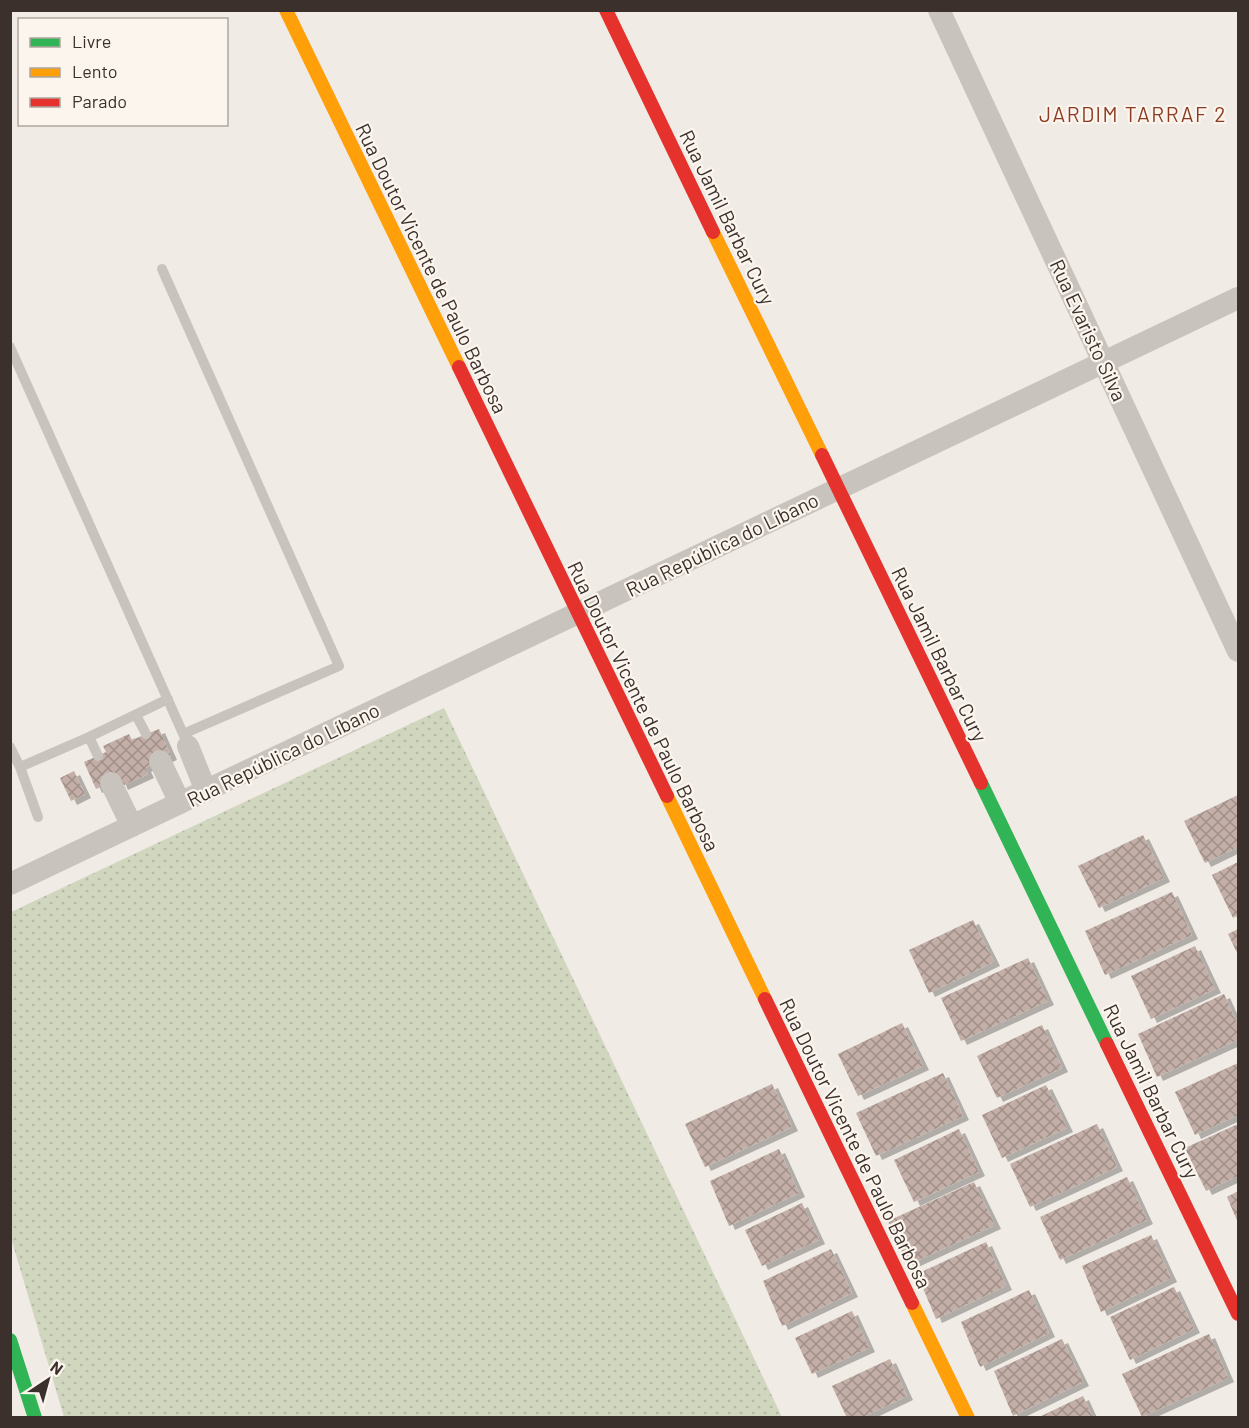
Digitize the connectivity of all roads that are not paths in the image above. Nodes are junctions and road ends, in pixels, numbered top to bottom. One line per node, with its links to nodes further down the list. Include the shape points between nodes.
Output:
1 (286, 10): 9 (street, Rua Doutor Vicente de Paulo Barbosa)
2 (606, 10): 8 (street, Rua Jamil Barbar Cury)
3 (939, 10): 7 (street, Rua Evaristo Silva)
4 (162, 268): 15 (lane, via 339,666)
5 (1239, 298): 7 (street, Rua República do Líbano)
6 (10, 347): 11 (lane)
7 (1104, 362): 8 (street, Rua República do Líbano); 10 (street, Rua Evaristo Silva)
8 (838, 489): 9 (street, Rua República do Líbano); 26 (street, Rua Jamil Barbar Cury)
9 (578, 613): 21 (street, Rua República do Líbano); 29 (street, Rua Doutor Vicente de Paulo Barbosa)
10 (1239, 651)
11 (168, 699): 12 (lane); 15 (lane)
12 (136, 715): 13 (lane); 14 (lane)
13 (146, 734)
14 (88, 737): 17 (lane); 19 (lane)
15 (186, 740): 21 (street)
16 (10, 747): 19 (lane)
17 (98, 756)
18 (160, 761): 22 (street)
19 (20, 767): 23 (lane)
20 (111, 783): 24 (street)
21 (206, 791): 22 (street, Rua República do Líbano)
22 (180, 803): 24 (street, Rua República do Líbano)
23 (38, 817)
24 (132, 826): 25 (street, Rua República do Líbano)
25 (10, 884)
26 (1239, 1314)
27 (10, 1340): 28 (street)
28 (35, 1418)
29 (968, 1418)

